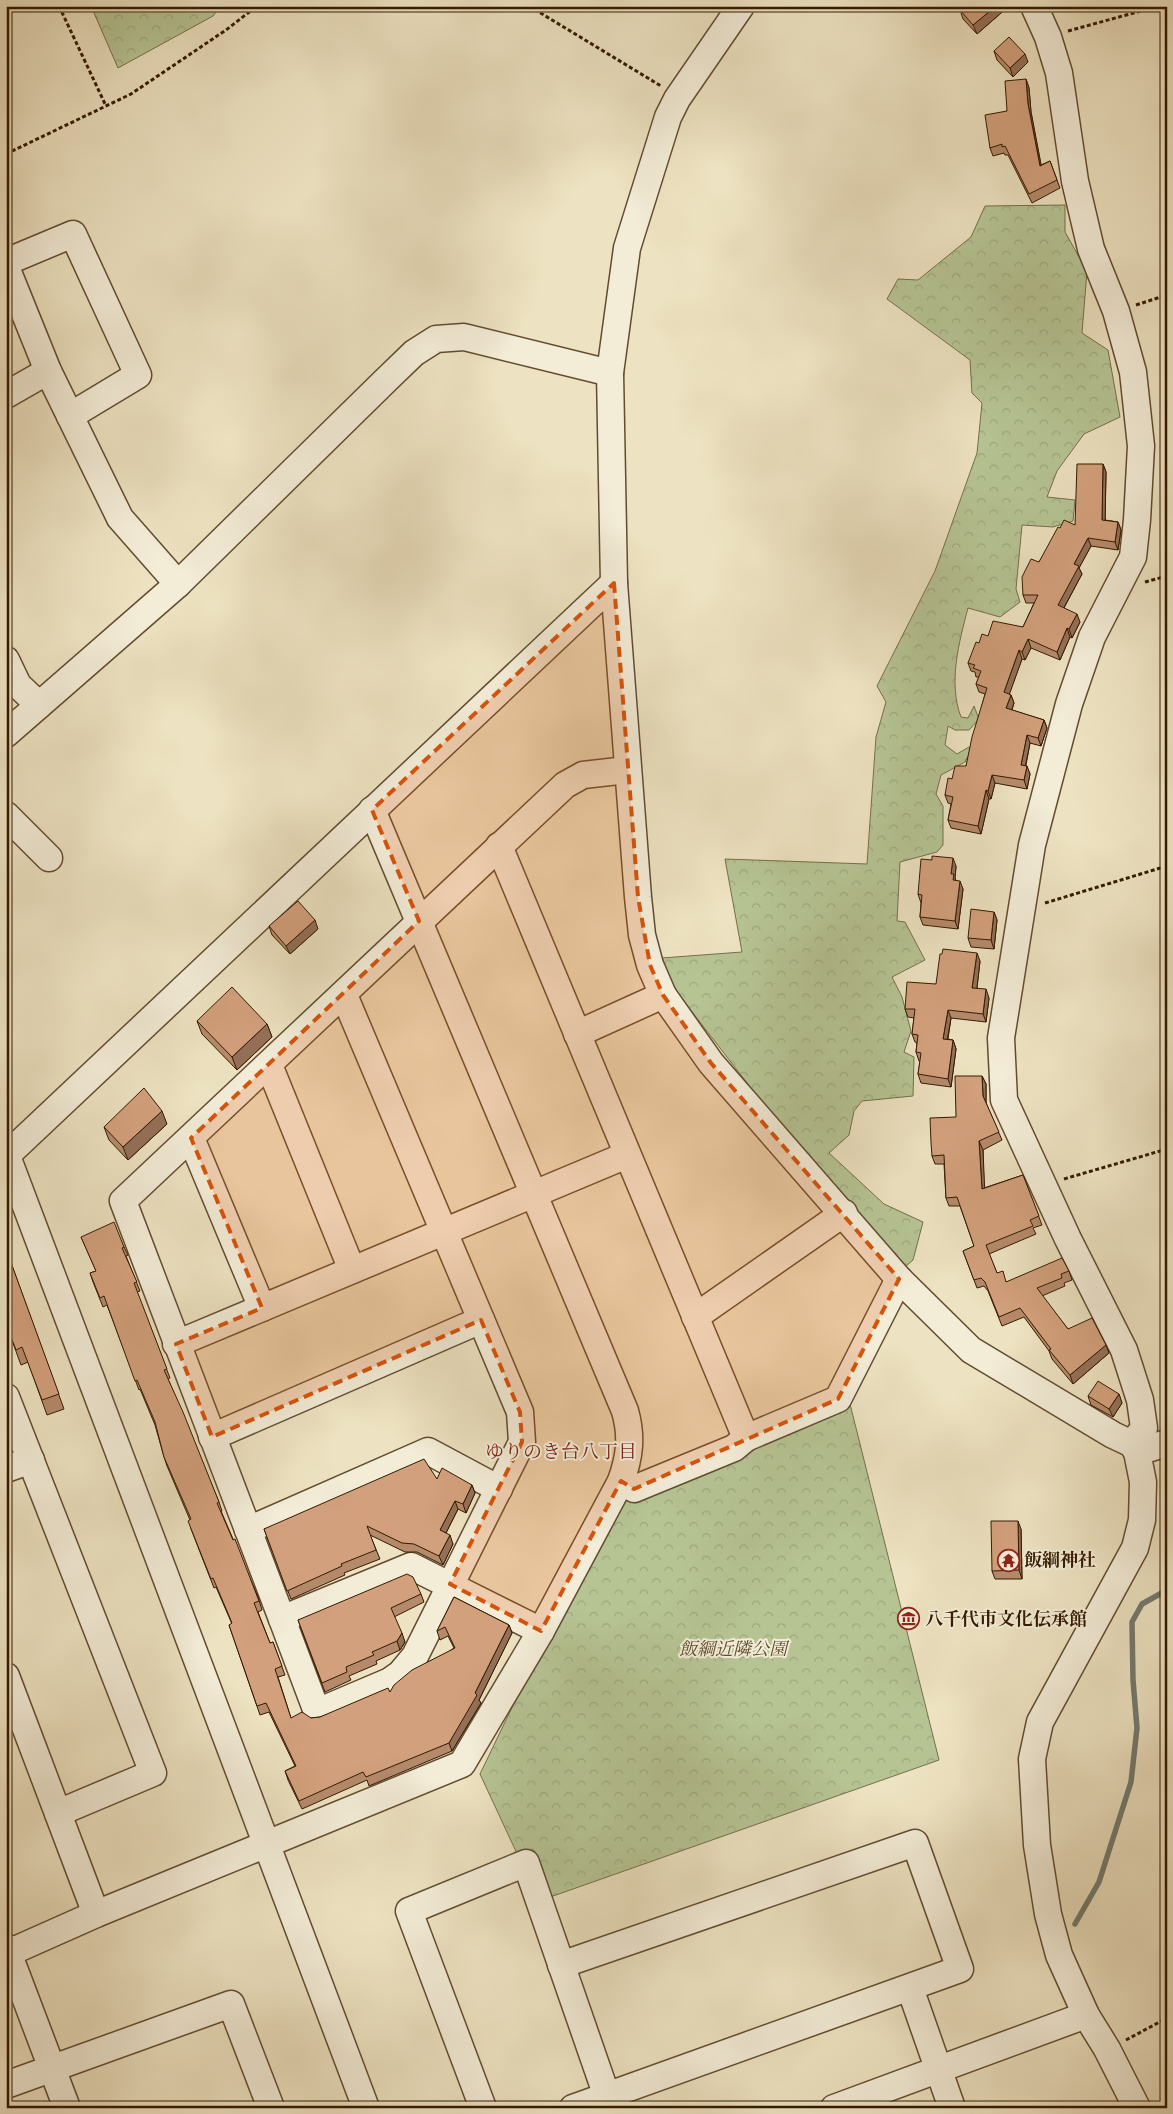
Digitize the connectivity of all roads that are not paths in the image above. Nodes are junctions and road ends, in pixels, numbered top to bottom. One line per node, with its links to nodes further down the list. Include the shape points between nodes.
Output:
1 (741, 6): 6 (street, via 668,117 627,248)
2 (1034, 6): 40 (street, via 1059,73 1075,180 1091,249 1116,311 1133,372 1141,446 1133,557 1092,637 1069,704 1032,846 1001,1038 1004,1100 1130,1366 1144,1428)
3 (6, 262): 8 (street, via 73,234 138,375)
4 (6, 267): 5 (street)
5 (48, 371): 7 (street); 8 (street)
6 (610, 373): 9 (street); 10 (street, via 464,337 436,338 384,381)
7 (6, 396)
8 (70, 416): 10 (street, via 120,518)
9 (614, 583): 14 (street); 15 (street)
10 (178, 584): 12 (street)
11 (6, 660): 12 (street, via 18,685)
12 (39, 705): 13 (street)
13 (6, 734)
14 (627, 770): 17 (street, via 583,775 565,785); 21 (street, via 642,935)
15 (372, 810): 19 (street); 26 (street)
16 (6, 815): 18 (street)
17 (499, 846): 19 (street); 22 (street)
18 (49, 858)
19 (419, 922): 20 (street); 27 (street)
20 (344, 995): 23 (street); 29 (street)
21 (663, 995): 22 (street); 28 (street, via 716,1070)
22 (577, 1034): 25 (street)
23 (269, 1065): 24 (street); 30 (street)
24 (191, 1138): 32 (street); 35 (street, via 123,1201)
25 (627, 1155): 27 (street); 33 (street)
26 (6, 1156): 52 (street)
27 (534, 1194): 29 (street); 43 (street, via 625,1411 630,1443)
28 (844, 1213): 31 (street); 33 (street)
29 (442, 1232): 30 (street); 34 (street)
30 (352, 1270): 32 (street)
31 (899, 1279): 38 (street, via 838,1399); 40 (street, via 971,1350)
32 (262, 1308): 35 (street)
33 (695, 1317): 38 (street)
34 (481, 1320): 37 (street); 44 (street, via 522,1421 522,1442)
35 (176, 1344): 37 (street)
36 (6, 1397): 41 (street)
37 (212, 1437): 45 (street)
38 (746, 1438): 43 (street, via 734,1448 634,1489)
39 (1167, 1443): 40 (street)
40 (1134, 1448): 57 (street, via 1143,1482 1142,1520 1136,1548 1040,1722 1032,1759 1037,1846 1048,1914 1059,1954)
41 (31, 1460): 42 (street); 51 (street, via 153,1773)
42 (6, 1469)
43 (620, 1481): 48 (street)
44 (499, 1489): 45 (street, via 428,1451); 46 (street)
45 (248, 1530): 47 (street)
46 (450, 1584): 47 (street, via 412,1566); 47 (street, via 415,1656 400,1674 317,1712); 48 (street)
47 (282, 1620)
48 (541, 1631): 52 (street, via 462,1764)
49 (6, 1676): 50 (street)
50 (11, 1706): 51 (street)
51 (58, 1813): 53 (street)
52 (267, 1844): 53 (street); 64 (street)
53 (96, 1914): 54 (street)
54 (7, 1952): 58 (street)
55 (561, 1966): 56 (street, via 915,1843 960,1969); 61 (street); 65 (street, via 526,1863 409,1911)
56 (910, 1988): 59 (street); 61 (street)
57 (1086, 2015): 59 (street); 69 (street, via 1108,2049)
58 (52, 2068): 60 (street); 62 (street); 63 (street, via 231,2004)
59 (939, 2071): 67 (street); 68 (street)
60 (6, 2084)
61 (609, 2102): 66 (street)
62 (68, 2108)
63 (271, 2108)
64 (366, 2108)
65 (483, 2108)
66 (573, 2108)
67 (834, 2108)
68 (952, 2108)
69 (1137, 2108)

